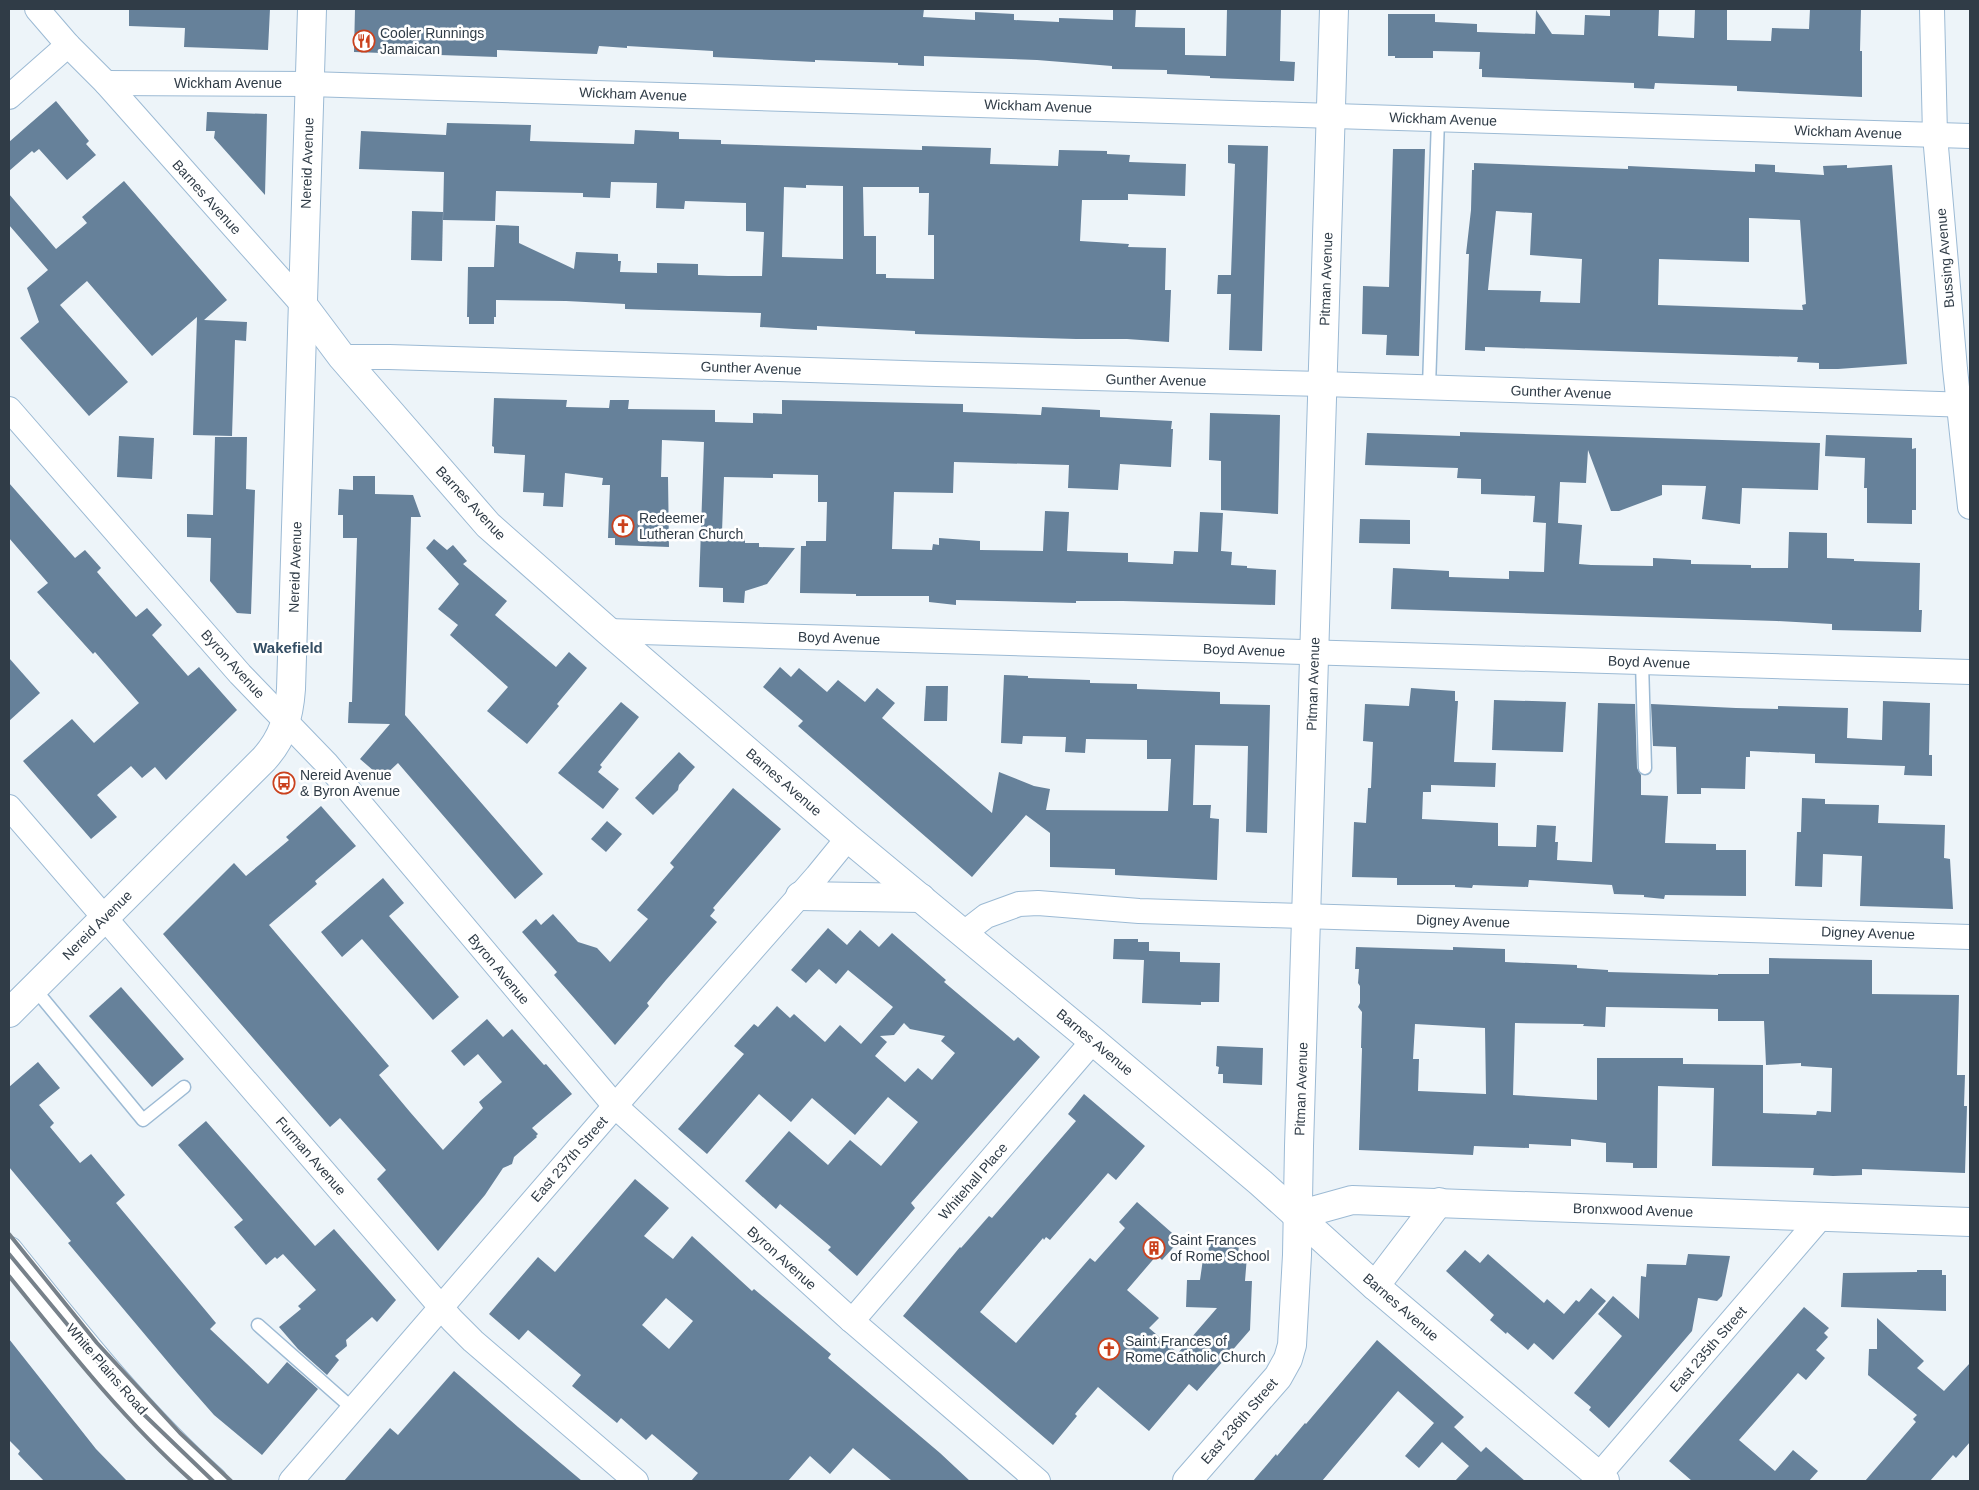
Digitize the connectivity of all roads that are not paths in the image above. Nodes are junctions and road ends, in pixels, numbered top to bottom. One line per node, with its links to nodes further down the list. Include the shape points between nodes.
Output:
1 (37, 9): 5 (street, Barnes Avenue)
2 (312, 9): 7 (street, Nereid Avenue)
3 (1334, 9): 9 (street, Pitman Avenue)
4 (1932, 9): 11 (street, Bussing Avenue)
5 (68, 45): 6 (street, Barnes Avenue); 8 (street)
6 (106, 83): 7 (street, Wickham Avenue); 13 (street, Barnes Avenue)
7 (310, 84): 9 (street, Wickham Avenue); 13 (street, Nereid Avenue)
8 (9, 97)
9 (1330, 115): 10 (street, Wickham Avenue); 15 (street, Pitman Avenue)
10 (1438, 119): 11 (street, Wickham Avenue); 16 (lane)
11 (1934, 135): 12 (street, Wickham Avenue); 17 (street, Bussing Avenue)
12 (1970, 136)
13 (303, 305): 14 (street, Barnes Avenue); 24 (street, Nereid Avenue, via 291,689)
14 (342, 358): 15 (street, Gunther Avenue, via 399,357); 20 (street, Barnes Avenue, via 488,525)
15 (1323, 384): 16 (street, Gunther Avenue); 21 (street, Pitman Avenue)
16 (1429, 387): 17 (street, Gunther Avenue)
17 (1965, 405): 19 (street, Bussing Avenue)
18 (9, 409): 24 (street, Byron Avenue, via 240,674)
19 (1970, 507)
20 (608, 631): 21 (street, Boyd Avenue); 27 (street, Barnes Avenue)
21 (1314, 652): 22 (street, Boyd Avenue); 30 (street, Pitman Avenue)
22 (1642, 662): 23 (street, Boyd Avenue); 25 (lane)
23 (1970, 672)
24 (287, 721): 31 (street, Nereid Avenue, via 272,750); 38 (street, Byron Avenue)
25 (1645, 768)
26 (9, 807): 31 (street, Furman Avenue)
27 (848, 838): 28 (street, East 237th Street); 29 (street, Barnes Avenue)
28 (800, 896): 29 (street); 38 (street, East 237th Street)
29 (922, 898): 32 (street, Barnes Avenue)
30 (1307, 916): 32 (street, Digney Avenue, via 1139,911 1038,903 1018,904 1000,910); 33 (street, Digney Avenue); 40 (street, Pitman Avenue)
31 (104, 918): 34 (street, Nereid Avenue); 45 (street, Furman Avenue)
32 (964, 933): 36 (street, Barnes Avenue)
33 (1970, 937)
34 (34, 988): 35 (street, Nereid Avenue); 37 (lane, via 143,1120)
35 (9, 1013)
36 (1093, 1041): 40 (street, Barnes Avenue); 46 (street, Whitehall Place)
37 (184, 1088)
38 (615, 1106): 45 (street, East 237th Street); 46 (street, Byron Avenue)
39 (1439, 1202): 40 (street, Bronxwood Avenue, via 1352,1200); 41 (street, Bronxwood Avenue); 44 (street)
40 (1298, 1215): 44 (street, Barnes Avenue); 48 (street, Pitman Avenue, via 1292,1345)
41 (1822, 1217): 42 (street, Bronxwood Avenue); 50 (street, East 235th Street)
42 (1970, 1222)
43 (9, 1251): 51 (street, White Plains Road, via 162,1433)
44 (1375, 1286): 50 (street, Barnes Avenue)
45 (442, 1308): 49 (street, East 237th Street); 53 (street, Furman Avenue, via 474,1341)
46 (852, 1321): 54 (street, Byron Avenue)
47 (258, 1325): 49 (lane)
48 (1288, 1359): 55 (street, East 236th Street, via 1278,1377)
49 (354, 1409): 52 (street, East 237th Street)
50 (1600, 1479)
51 (213, 1481)
52 (291, 1481)
53 (636, 1481)
54 (1038, 1481)
55 (1188, 1481)

